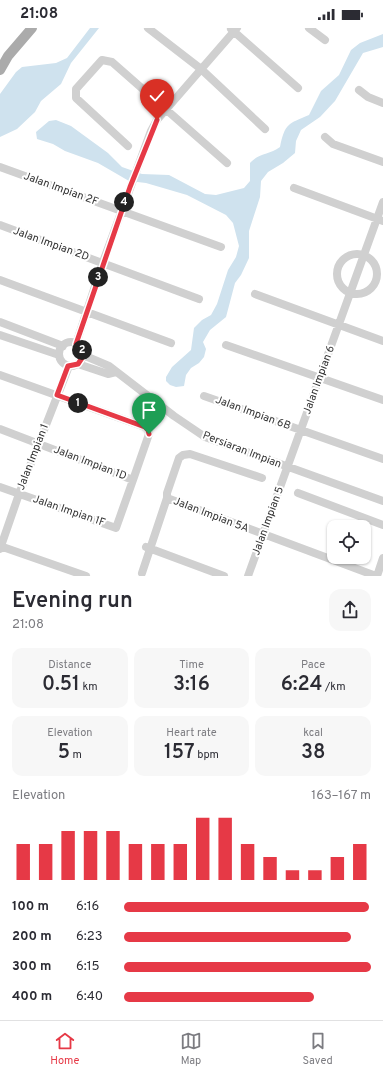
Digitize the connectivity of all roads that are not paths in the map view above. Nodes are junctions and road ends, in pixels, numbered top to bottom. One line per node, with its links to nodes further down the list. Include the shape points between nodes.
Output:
1 (32, 28): 7 (main road, via 8,56)
2 (148, 28): 6 (street)
3 (309, 28): 5 (street)
4 (234, 29): 6 (street); 8 (street)
5 (325, 40)
6 (201, 69): 11 (street); 12 (street)
7 (0, 70)
8 (298, 88)
9 (359, 90): 10 (street)
10 (383, 103)
11 (167, 109): 14 (street, via 112,62 102,60 76,89 76,98); 16 (street); 20 (street, via 157,120 152,131)
12 (265, 129)
13 (325, 137): 15 (street, via 333,144)
14 (128, 146)
15 (383, 162)
16 (227, 163)
17 (0, 167): 20 (street, Jalan Impian 2F)
18 (294, 188): 21 (street)
19 (383, 202): 21 (street, Jalan Impian 6)
20 (121, 211): 23 (street, Jalan Impian 2F); 25 (street)
21 (380, 220): 24 (street, Jalan Impian 6)
22 (0, 225): 25 (street, Jalan Impian 2D)
23 (221, 247)
24 (364, 255): 27 (street, Jalan Impian 6); 27 (street, via 376,267 376,280 369,290 357,294); 27 (street, via 349,255 339,264 337,271 340,284)
25 (103, 262): 29 (street, Jalan Impian 2D); 30 (street)
26 (0, 280): 30 (street)
27 (350, 293): 32 (street, Jalan Impian 6)
28 (254, 294): 32 (street)
29 (199, 300)
30 (86, 312): 37 (street); 39 (street)
31 (0, 322): 33 (street)
32 (339, 325): 36 (street); 48 (street, Jalan Impian 6)
33 (10, 326): 34 (street); 35 (street)
34 (27, 332): 38 (street); 41 (street)
35 (3, 336): 38 (street)
36 (383, 341)
37 (171, 343)
38 (23, 344): 42 (street)
39 (76, 344): 41 (street, via 68,343); 43 (street, via 81,348)
40 (226, 345): 48 (street)
41 (63, 346): 42 (street)
42 (59, 355): 45 (street, via 61,361)
43 (83, 355): 44 (street); 46 (street, Persiaran Impian, via 109,366)
44 (78, 364): 45 (street); 46 (street, Persiaran Impian, via 108,374)
45 (68, 366): 49 (street, Jalan Impian 1)
46 (116, 372): 56 (street, Persiaran Impian, via 146,392 193,431)
47 (0, 375): 49 (street)
48 (320, 377): 51 (street); 53 (street, Jalan Impian 6)
49 (57, 395): 54 (street, Jalan Impian 1); 58 (street, Jalan Impian 1D, via 148,430 149,434)
50 (204, 396): 53 (street, Jalan Impian 6B)
51 (383, 400)
52 (0, 429): 54 (street, Jalan Impian 1D)
53 (301, 430): 55 (street, Jalan Impian 6B); 56 (street, Jalan Impian 6)
54 (38, 444): 58 (street, Jalan Impian 1D); 61 (street, Jalan Impian 1)
55 (383, 459)
56 (288, 467): 63 (street, Persiaran Impian); 65 (street, Jalan Impian 5)
57 (262, 478): 62 (street, Jalan Impian 5A, via 190,454 184,455 179,458)
58 (133, 480): 61 (street, Jalan Impian 1F, via 116,528)
59 (0, 487): 61 (street)
60 (298, 493): 64 (street)
61 (19, 494): 66 (street, Jalan Impian 1)
62 (167, 498): 65 (street, Jalan Impian 5A); 67 (street)
63 (383, 502)
64 (383, 525)
65 (264, 535): 72 (street, Jalan Impian 5); 73 (street, Jalan Impian 5A)
66 (0, 547): 70 (street)
67 (148, 548): 69 (street); 71 (street)
68 (383, 558): 73 (street)
69 (142, 573)
70 (86, 576)
71 (224, 576)
72 (248, 576)
73 (377, 576)

